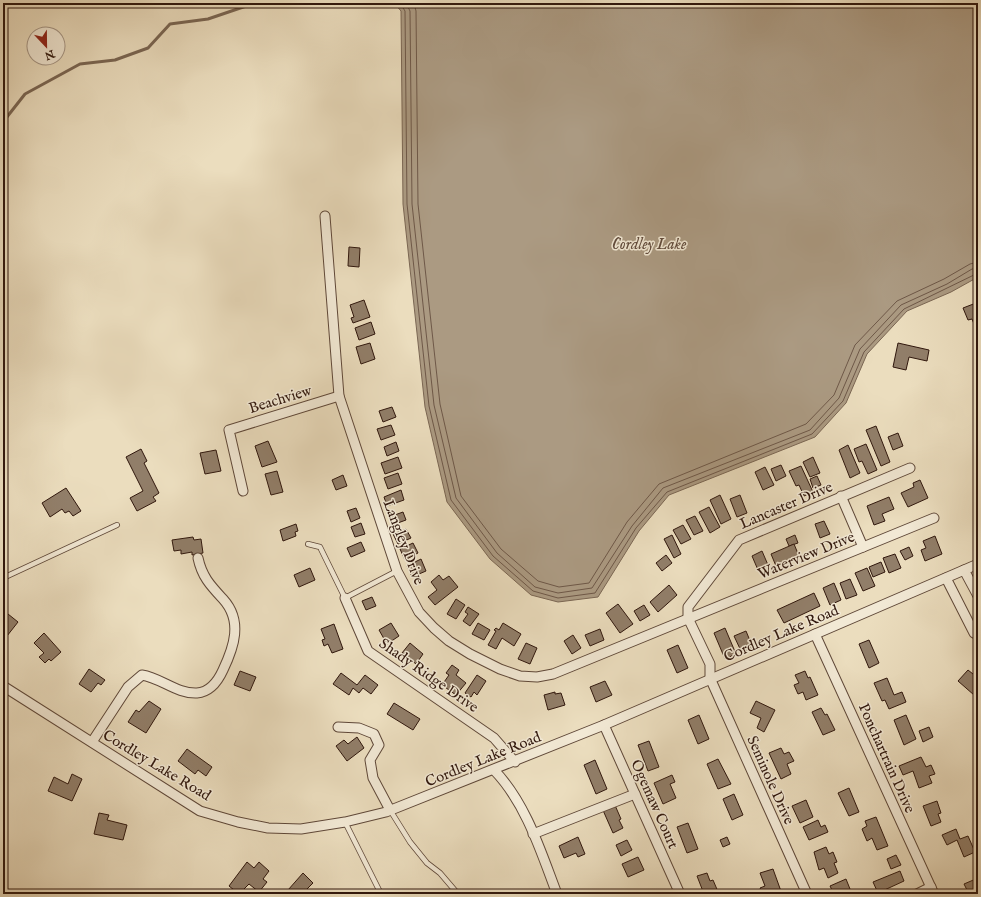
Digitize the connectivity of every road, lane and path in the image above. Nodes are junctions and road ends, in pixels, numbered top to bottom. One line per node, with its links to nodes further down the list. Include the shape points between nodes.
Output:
1 (325, 216): 2 (street, Langley Drive)
2 (339, 396): 4 (street, Beachview, via 230,430); 13 (street, Langley Drive)
3 (910, 468): 5 (street, Lancaster Drive)
4 (243, 491)
5 (841, 496): 9 (street); 18 (street, Lancaster Drive, via 739,540 688,607)
6 (934, 518): 9 (street, Waterview Drive)
7 (117, 525): 14 (lane)
8 (308, 544): 17 (lane, via 320,548)
9 (863, 547): 18 (street, Waterview Drive)
10 (198, 558): 25 (street, via 205,580 229,606 235,623 231,653 217,682 197,693 182,691 142,675 128,687)
11 (978, 564): 12 (street, Cordley Lake Road)
12 (964, 570): 15 (street, Cordley Lake Road); 16 (street)
13 (397, 571): 17 (lane); 18 (street, Langley Drive, via 419,612 434,628 470,654 520,676 537,677 552,674)
14 (3, 578)
15 (946, 578): 19 (street, Cordley Lake Road); 20 (street, via 960,609 974,633)
16 (978, 596)
17 (345, 598): 26 (street, Shady Ridge Drive, via 368,651 494,738)
18 (688, 618): 21 (street, via 710,664)
19 (815, 634): 21 (street, Cordley Lake Road); 32 (street, Ponchartrain Drive)
20 (978, 635)
21 (710, 678): 23 (street, Cordley Lake Road); 37 (street, Seminole Drive)
22 (3, 686): 25 (street, Cordley Lake Road)
23 (604, 725): 26 (street, Cordley Lake Road); 28 (street, Ogemaw Court)
24 (338, 727): 29 (street, via 359,728 374,734 379,745 370,760 373,778)
25 (92, 742): 30 (street, Cordley Lake Road, via 200,811 268,828 301,829)
26 (515, 762): 27 (street, Cordley Lake Road)
27 (494, 770): 29 (street, Cordley Lake Road); 31 (street, via 507,784)
28 (635, 794): 31 (street); 36 (street, Ogemaw Court)
29 (390, 810): 30 (street, Cordley Lake Road); 34 (lane, via 410,842)
30 (345, 822): 33 (lane)
31 (533, 834): 35 (street)
32 (932, 891): 38 (street)
33 (381, 894)
34 (458, 894)
35 (557, 894)
36 (680, 894)
37 (806, 894)
38 (917, 894)

